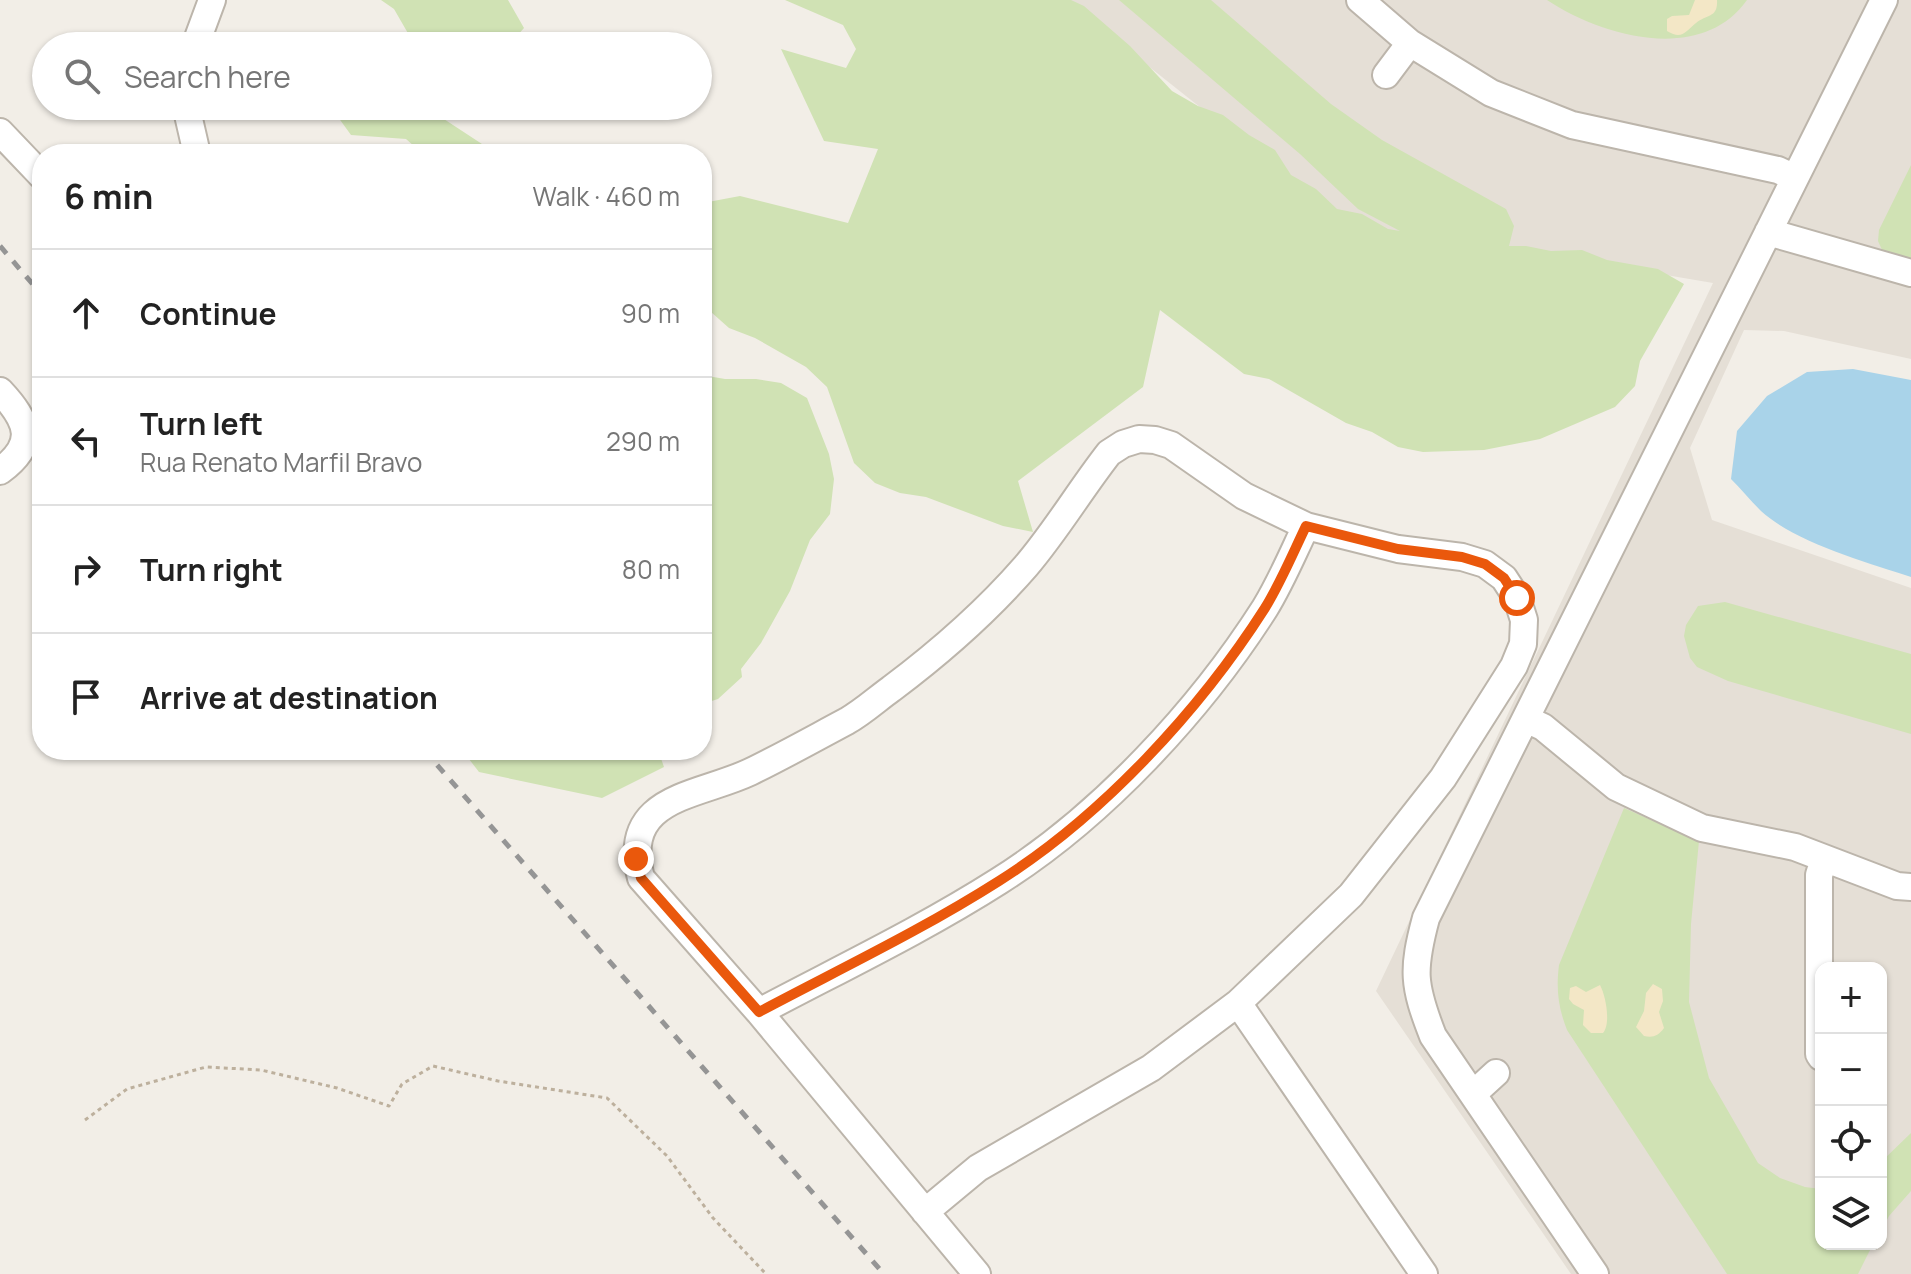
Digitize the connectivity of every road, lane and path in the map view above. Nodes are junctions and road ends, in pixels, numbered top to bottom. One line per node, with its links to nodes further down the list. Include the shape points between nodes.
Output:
1 (212, 0): 4 (street)
2 (1360, 0): 5 (street)
3 (1884, 0): 11 (street)
4 (200, 32)
5 (1410, 43): 6 (street); 11 (street, via 1491,93 1572,125)
6 (1386, 75)
7 (189, 120): 9 (street)
8 (0, 132): 10 (street)
9 (195, 144)
10 (32, 166)
11 (1795, 178): 12 (street)
12 (1768, 232): 13 (street); 17 (street)
13 (1911, 273)
14 (0, 391): 15 (street, via 20,416 26,439 20,455)
15 (0, 471)
16 (1306, 526): 20 (street, via 1485,564 1504,578 1517,598 1524,620 1523,644 1514,666 1416,814 1351,895); 21 (street, via 1266,606 1190,711 1086,817 1002,879 937,918); 21 (street, via 1244,496 1171,445 1147,439 1123,444 1109,453 1025,566 942,651 851,719 747,773 660,806 638,839 641,878)
17 (1526, 719): 18 (street, via 1616,787 1659,808 1702,828 1795,847); 24 (street, via 1426,918 1416,957 1418,998 1433,1036)
18 (1824, 859): 19 (street); 22 (street, via 1819,875)
19 (1911, 887)
20 (1238, 1003): 26 (street, via 1151,1068 978,1168); 29 (street)
21 (759, 1012): 26 (street)
22 (1819, 1034)
23 (1496, 1073): 24 (street)
24 (1473, 1094): 30 (street)
25 (85, 1120): 27 (path, via 127,1089 206,1067 261,1070 389,1106 402,1084 433,1066 607,1098 667,1156 713,1218)
26 (925, 1212): 28 (street)
27 (766, 1274)
28 (977, 1274)
29 (1424, 1274)
30 (1595, 1274)

